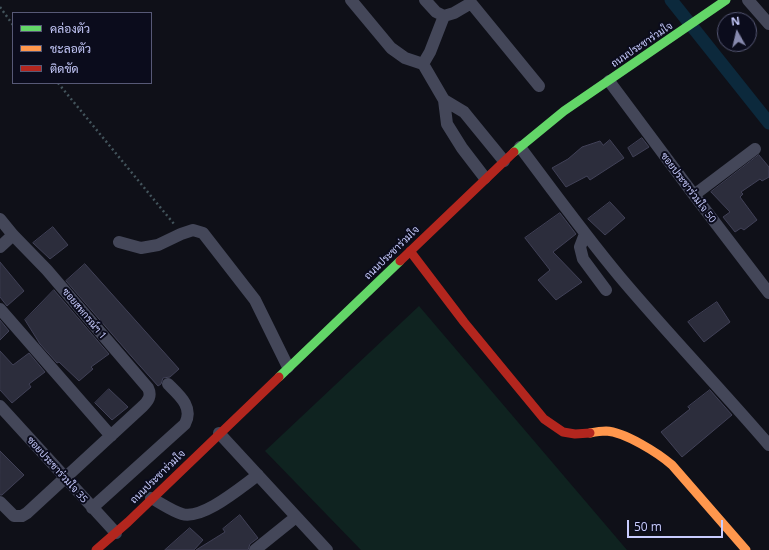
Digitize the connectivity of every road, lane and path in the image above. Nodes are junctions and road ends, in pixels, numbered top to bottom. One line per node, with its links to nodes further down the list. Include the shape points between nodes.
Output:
1 (351, 0): 10 (street, via 391,48 405,58)
2 (425, 0): 7 (street, via 436,12)
3 (748, 0): 9 (street)
4 (472, 2): 7 (street); 13 (street)
5 (716, 5): 11 (main road, ถนนประชาร่วมใจ)
6 (0, 7): 8 (path)
7 (444, 16): 10 (street)
8 (12, 24)
9 (769, 24)
10 (423, 64): 14 (street)
11 (609, 81): 15 (main road, ถนนประชาร่วมใจ, via 564,111); 19 (street, ซอยประชาร่วมใจ 50)
12 (59, 84): 21 (path)
13 (539, 86)
14 (444, 100): 17 (street, via 464,112); 18 (street, via 447,124)
15 (520, 147): 17 (main road, ถนนประชาร่วมใจ); 22 (street)
16 (755, 149): 19 (street)
17 (504, 161): 18 (main road, ถนนประชาร่วมใจ)
18 (485, 178): 26 (main road, ถนนประชาร่วมใจ)
19 (694, 196): 28 (street, ซอยประชาร่วมใจ 50)
20 (0, 219): 23 (street, ซอยสหกรณ์ฯ 1)
21 (182, 234): 24 (street, via 158,246 141,248); 30 (street, via 193,230 203,233 239,278 255,300)
22 (585, 234): 27 (street, via 580,246 583,259); 35 (street, via 657,321)
23 (13, 235): 25 (street); 34 (street, ซอยสหกรณ์ฯ 1, via 47,270 148,388 148,401)
24 (119, 242)
25 (0, 247)
26 (410, 251): 30 (main road, ถนนประชาร่วมใจ); 47 (main road, via 464,322 544,419 563,432 575,434 606,431 620,434 659,454 672,465)
27 (606, 290)
28 (769, 293)
29 (0, 309): 34 (street)
30 (288, 367): 33 (main road, ถนนประชาร่วมใจ)
31 (168, 384): 40 (street, via 188,410 189,417 185,424)
32 (0, 406): 37 (street, ซอยประชาร่วมใจ 35)
33 (219, 433): 36 (street); 38 (main road, ถนนประชาร่วมใจ)
34 (111, 436): 37 (street)
35 (769, 445)
36 (258, 475): 38 (street, via 217,505 202,512 182,514); 41 (street)
37 (65, 478): 39 (street, via 22,516 14,516); 40 (street, ซอยประชาร่วมใจ 35)
38 (151, 498): 42 (main road, ถนนประชาร่วมใจ)
39 (0, 502)
40 (92, 508): 42 (street, ซอยประชาร่วมใจ 35)
41 (296, 517): 45 (street); 46 (street)
42 (116, 533): 43 (main road, ถนนประชาร่วมใจ)
43 (109, 546): 44 (main road, ถนนประชาร่วมใจ)
44 (96, 550)
45 (255, 550)
46 (327, 550)
47 (746, 550)

